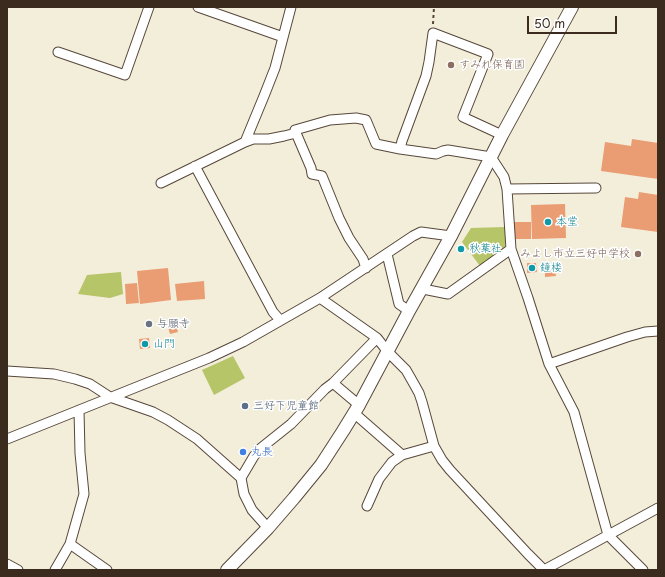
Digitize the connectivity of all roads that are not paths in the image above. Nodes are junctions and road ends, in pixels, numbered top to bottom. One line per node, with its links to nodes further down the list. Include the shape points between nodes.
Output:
1 (149, 7): 6 (street, via 125,74)
2 (198, 7): 5 (street)
3 (291, 7): 5 (street)
4 (572, 7): 8 (street)
5 (283, 37): 9 (street, via 264,96)
6 (58, 52)
7 (296, 133): 9 (street); 10 (street, via 295,130 330,120 356,118 366,120 376,144); 19 (street, via 312,174 322,176 339,218)
8 (502, 135): 10 (street, via 463,118 488,54 433,33 426,76); 11 (street)
9 (245, 142): 12 (street)
10 (400, 149): 11 (street, via 436,154 448,150)
11 (491, 157): 15 (street, via 504,177); 16 (street)
12 (195, 166): 13 (street); 23 (street, via 273,312)
13 (161, 183)
14 (596, 188): 15 (street)
15 (507, 189): 17 (street)
16 (451, 236): 18 (street, via 421,232); 20 (street)
17 (511, 249): 20 (street, via 448,294); 27 (street)
18 (387, 254): 19 (street); 22 (street, via 399,304)
19 (366, 268): 21 (street)
20 (422, 289): 22 (street)
21 (320, 298): 23 (street); 25 (street)
22 (409, 311): 26 (street)
23 (280, 320): 30 (street, via 209,358)
24 (658, 331): 27 (street, via 627,337)
25 (377, 338): 26 (street); 29 (street)
26 (388, 352): 31 (street); 34 (street, via 406,370 414,384 422,402)
27 (549, 364): 40 (street, via 574,412)
28 (7, 371): 30 (street, via 54,374 75,379 90,384)
29 (333, 383): 31 (street); 36 (street, via 291,424 261,448)
30 (110, 397): 32 (street); 36 (street, via 153,412 174,424 197,439)
31 (356, 409): 35 (street); 39 (street, via 321,465)
32 (79, 410): 33 (street); 41 (street, via 84,494)
33 (7, 439)
34 (434, 446): 35 (street); 47 (street, via 450,470)
35 (402, 455): 37 (street, via 392,462 379,479)
36 (241, 478): 39 (street, via 244,494 252,510)
37 (367, 506)
38 (658, 508): 40 (street)
39 (268, 528): 46 (street)
40 (608, 535): 47 (street); 48 (street)
41 (70, 544): 44 (street); 45 (street)
42 (7, 564): 43 (street)
43 (18, 570)
44 (55, 570)
45 (107, 570)
46 (227, 570)
47 (544, 570)
48 (643, 570)

